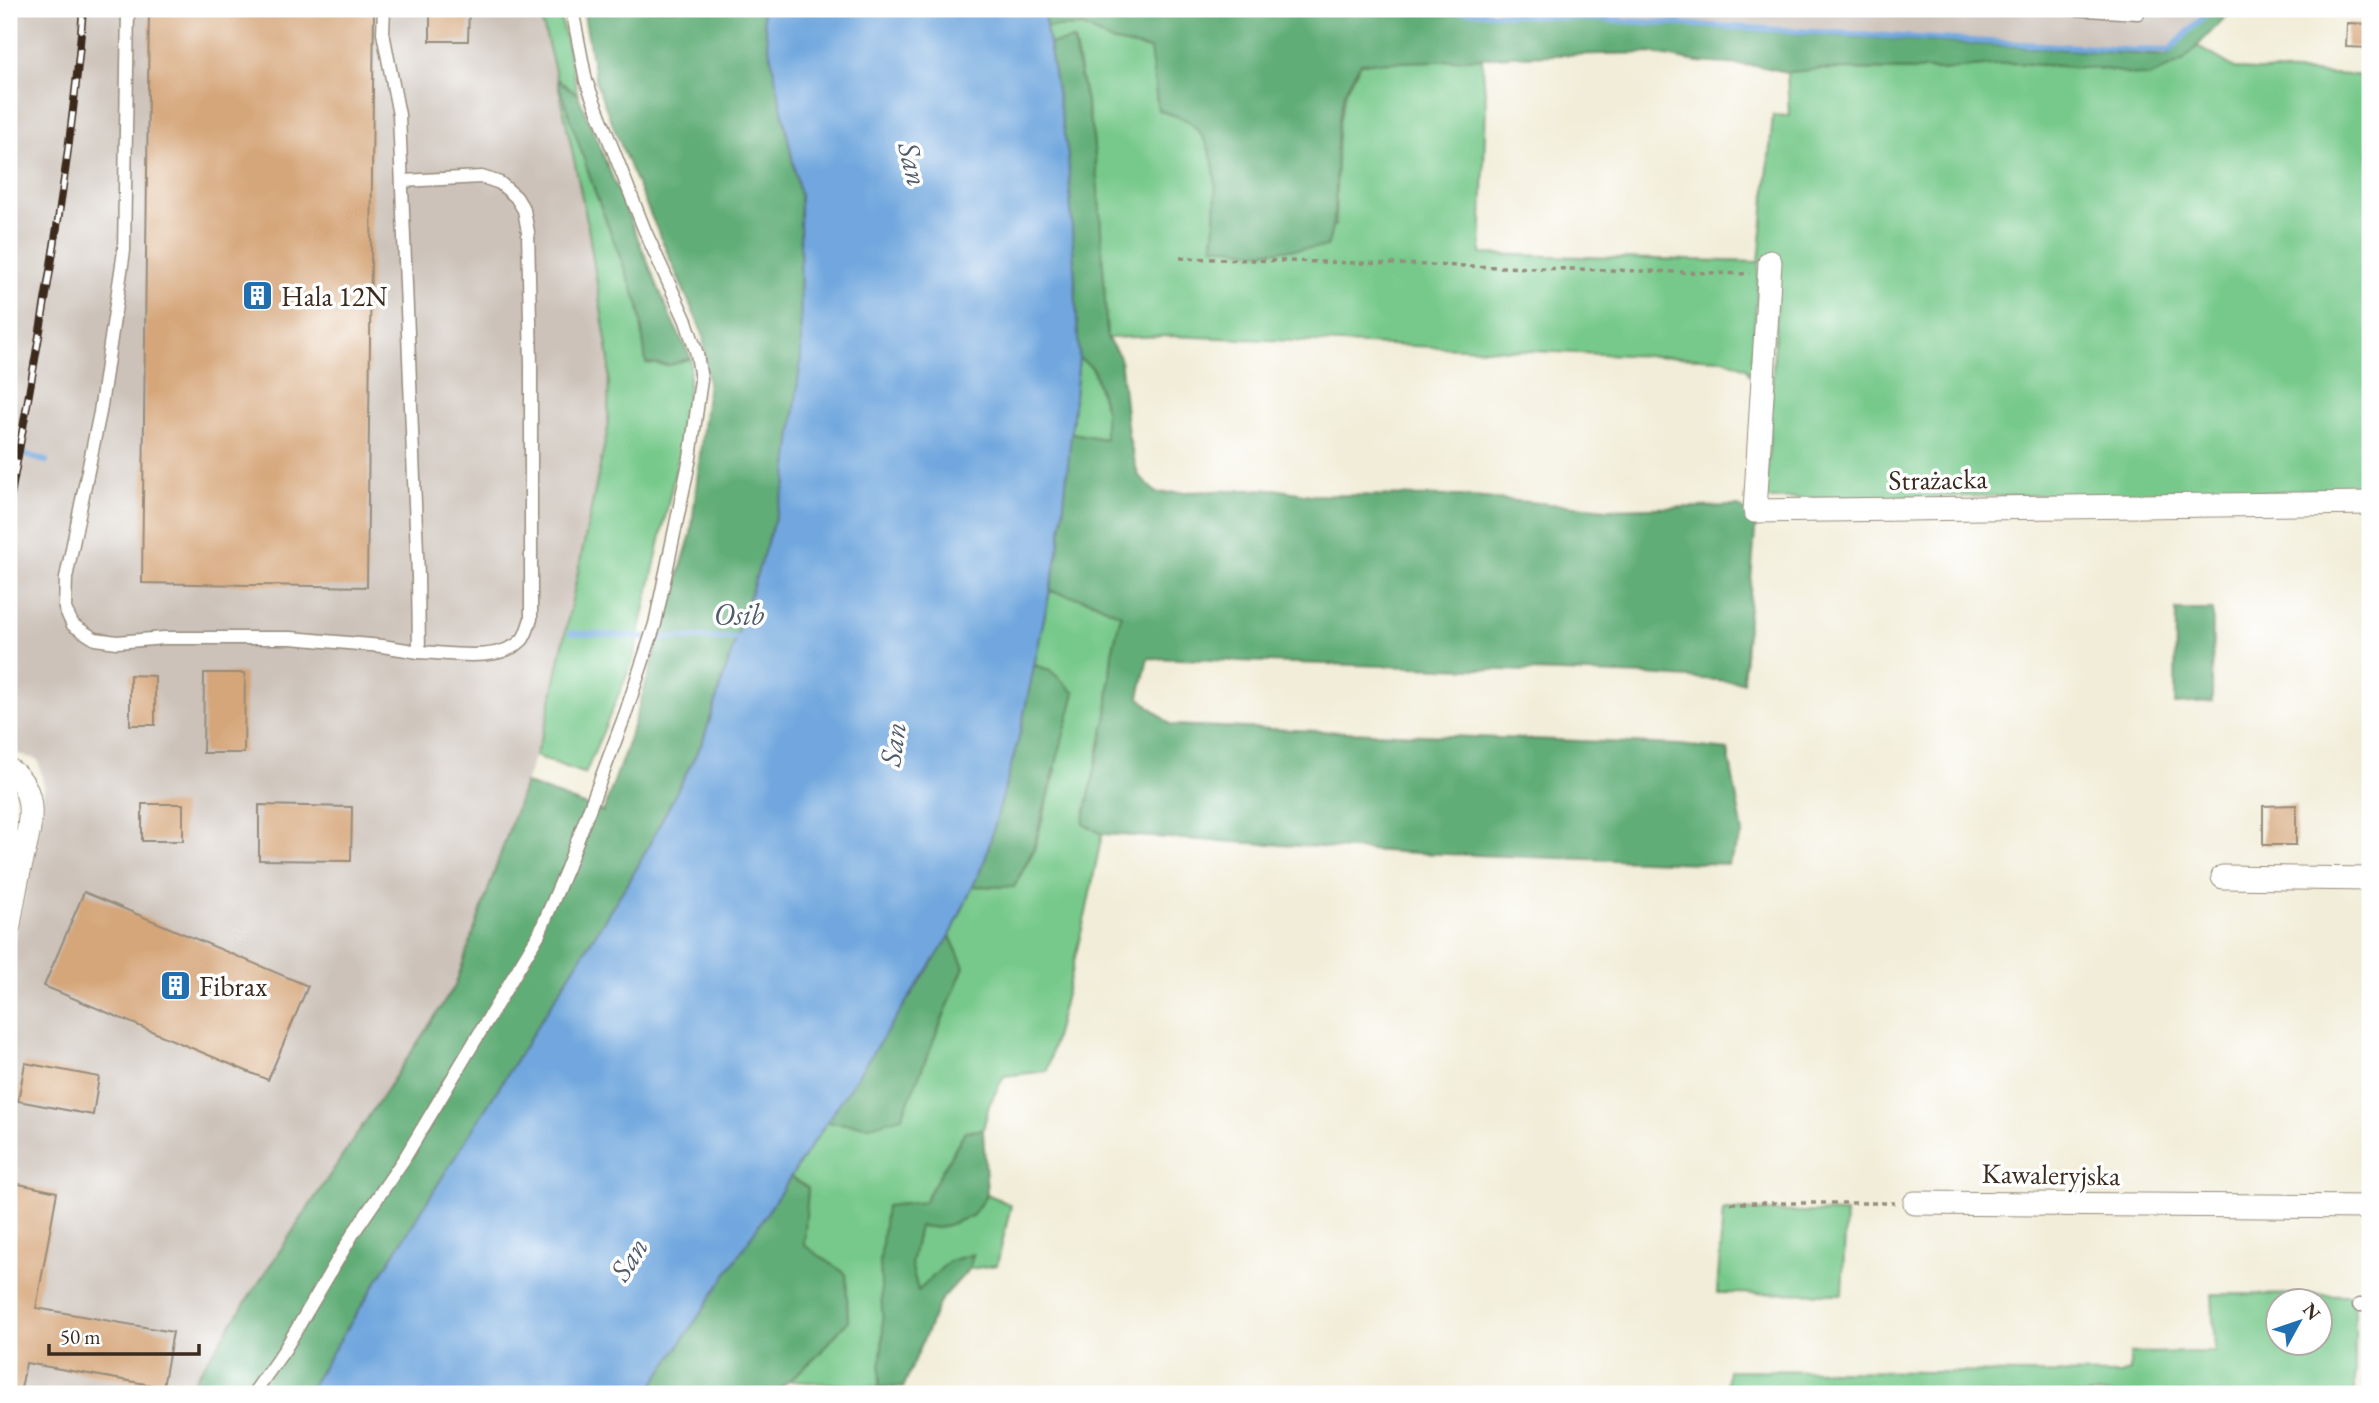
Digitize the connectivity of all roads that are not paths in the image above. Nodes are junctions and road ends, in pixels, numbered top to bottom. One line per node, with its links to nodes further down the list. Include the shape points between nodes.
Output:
1 (128, 9): 9 (lane, via 124,251 100,412 66,579 65,609 73,625 95,639 117,642 291,638)
2 (384, 9): 6 (lane, via 383,33 399,115)
3 (572, 9): 16 (lane, via 586,81 685,321 701,380 690,458 655,624 539,934 404,1159)
4 (2070, 9): 5 (lane, via 2138,13)
5 (2138, 9)
6 (402, 181): 9 (lane); 9 (lane, via 482,177 500,183 524,210 528,232 531,619 524,637 512,648 492,655)
7 (1770, 268): 8 (street, Strażacka, via 1755,511)
8 (2370, 503)
9 (419, 652)
10 (9, 770): 13 (street, via 30,799 31,822)
11 (2223, 877): 12 (street)
12 (2370, 879)
13 (9, 925)
14 (1915, 1203): 15 (street, Kawaleryjska)
15 (2370, 1207)
16 (253, 1394)

